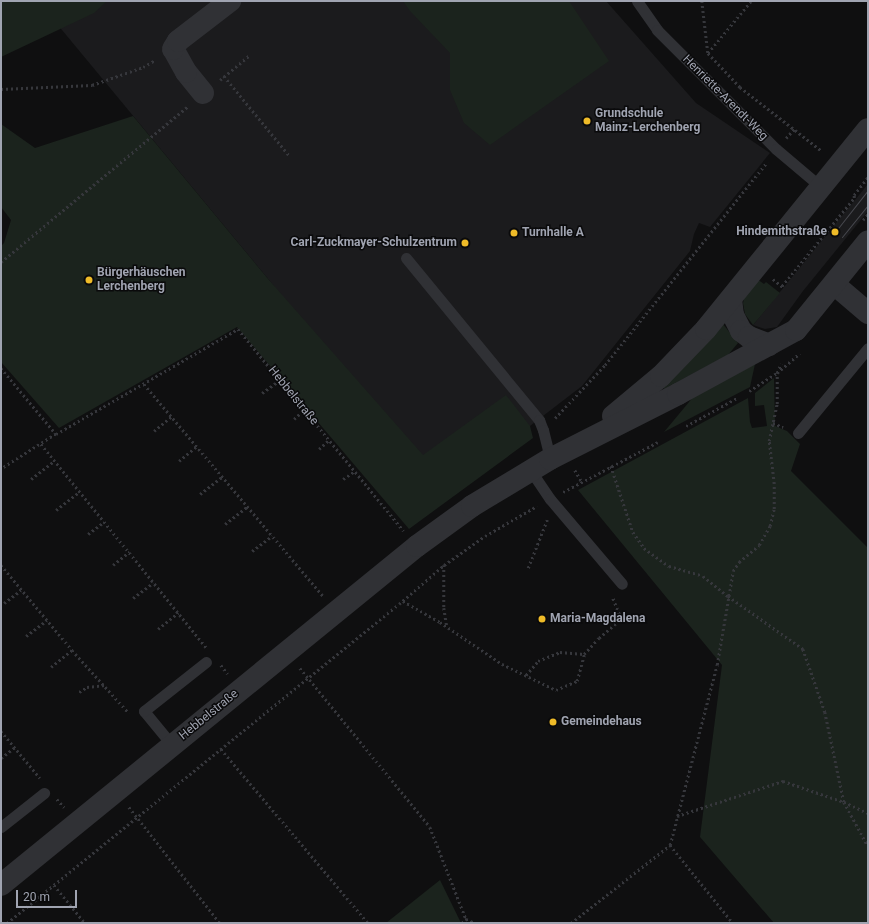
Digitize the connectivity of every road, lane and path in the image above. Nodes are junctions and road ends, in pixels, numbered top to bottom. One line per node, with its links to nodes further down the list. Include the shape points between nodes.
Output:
1 (230, 1): 5 (street, via 178,41)
2 (638, 1): 13 (lane, Henriette-Arendt-Weg, via 657,30)
3 (702, 1): 6 (path)
4 (751, 1): 6 (path)
5 (173, 50): 9 (path, via 143,67 92,85); 10 (street)
6 (708, 53): 11 (path, via 740,87)
7 (249, 56): 8 (path)
8 (224, 76): 10 (path); 15 (path)
9 (1, 89)
10 (203, 93): 20 (path)
11 (794, 129): 13 (path); 14 (path)
12 (868, 129): 17 (street)
13 (776, 149): 17 (lane, Henriette-Arendt-Weg); 38 (path, via 714,231 592,382)
14 (823, 152)
15 (289, 155)
16 (868, 177): 21 (path, via 783,287)
17 (821, 187): 23 (street)
18 (868, 241): 22 (street)
19 (406, 258): 38 (lane, via 539,420)
20 (1, 262)
21 (778, 283)
22 (834, 284): 24 (street); 25 (street, via 796,330)
23 (731, 299): 25 (street, via 741,331 750,338); 46 (street, via 706,330 661,376 621,411)
24 (868, 313)
25 (770, 345): 46 (street)
26 (868, 348): 39 (lane)
27 (1, 368): 40 (path)
28 (777, 373): 75 (path, via 777,404 769,441 774,509 770,526 759,545 739,562 733,571)
29 (280, 380): 30 (path, Hebbelstraße, via 238,329); 31 (path); 33 (path, Hebbelstraße)
30 (144, 384): 34 (path); 40 (path, Hebbelstraße)
31 (262, 393)
32 (737, 398): 36 (path)
33 (304, 410): 35 (path); 41 (path, Hebbelstraße)
34 (172, 416): 37 (path); 44 (path)
35 (294, 419)
36 (686, 426)
37 (154, 430)
38 (543, 430): 46 (lane)
39 (798, 433)
40 (56, 434): 43 (path, Hebbelstraße)
41 (330, 440): 45 (path); 51 (path, Hebbelstraße)
42 (658, 442): 49 (path)
43 (41, 444): 47 (path); 50 (path, Hebbelstraße)
44 (197, 446): 48 (path); 53 (path)
45 (319, 449)
46 (558, 455): 52 (street, Hebbelstraße)
47 (54, 461): 54 (path); 56 (path)
48 (179, 461)
49 (611, 466): 58 (path); 75 (path, via 633,532 644,548 670,566 703,576)
50 (1, 469)
51 (355, 471): 55 (path); 65 (path, Hebbelstraße)
52 (531, 471): 58 (lane); 65 (street, Hebbelstraße, via 472,506)
53 (222, 477): 57 (path); 59 (path)
54 (31, 479)
55 (344, 479)
56 (80, 492): 60 (path); 61 (path)
57 (200, 494)
58 (552, 501): 70 (path, via 485,536); 71 (path); 73 (lane)
59 (248, 507): 62 (path); 64 (path)
60 (56, 510)
61 (104, 522): 63 (path); 67 (path)
62 (225, 524)
63 (88, 534)
64 (272, 536): 66 (path); 76 (path)
65 (417, 546): 99 (street, Hebbelstraße)
66 (252, 551)
67 (129, 552): 69 (path); 72 (path)
68 (1, 565): 74 (path)
69 (113, 565)
70 (444, 565): 78 (path); 82 (path, via 444,608)
71 (528, 568)
72 (154, 582): 77 (path); 80 (path)
73 (622, 584): 87 (path, via 611,592 621,619)
74 (21, 590): 79 (path); 81 (path)
75 (728, 596): 104 (path, via 803,649 825,712); 109 (path, via 717,665)
76 (324, 597)
77 (133, 598)
78 (403, 601): 82 (path); 94 (path)
79 (4, 603)
80 (178, 613): 83 (path); 86 (path)
81 (47, 620): 84 (path); 85 (path)
82 (447, 627): 92 (path, via 502,664)
83 (158, 629)
84 (26, 636)
85 (72, 650): 91 (path); 95 (path)
86 (209, 651)
87 (584, 654): 92 (path, via 560,652 538,661); 92 (path, via 577,682 556,690)
88 (218, 661): 93 (path, Hebbelstraße)
89 (206, 662): 97 (lane)
90 (298, 665): 94 (path)
91 (51, 668)
92 (526, 675)
93 (230, 677)
94 (307, 677): 101 (path); 115 (path, via 430,826)
95 (105, 685): 96 (path, via 87,687); 97 (path, via 133,719)
96 (79, 692)
97 (144, 711): 99 (lane)
98 (1, 731): 100 (path)
99 (172, 745): 113 (street, Hebbelstraße)
100 (14, 747): 102 (path); 103 (path)
101 (221, 749): 108 (path); 119 (path)
102 (1, 758)
103 (47, 790): 106 (path); 110 (lane)
104 (844, 802): 107 (path); 109 (path, via 783,781); 112 (path)
105 (128, 804): 108 (path)
106 (65, 809)
107 (868, 813)
108 (137, 816): 114 (path); 118 (path)
109 (677, 816): 111 (path)
110 (1, 827)
111 (670, 845): 122 (path); 123 (path)
112 (868, 846)
113 (2, 883)
114 (54, 885): 116 (path); 117 (path)
115 (466, 919): 120 (path); 121 (path)
116 (7, 923)
117 (85, 923)
118 (220, 923)
119 (368, 923)
120 (462, 923)
121 (474, 923)
122 (571, 923)
123 (733, 923)

